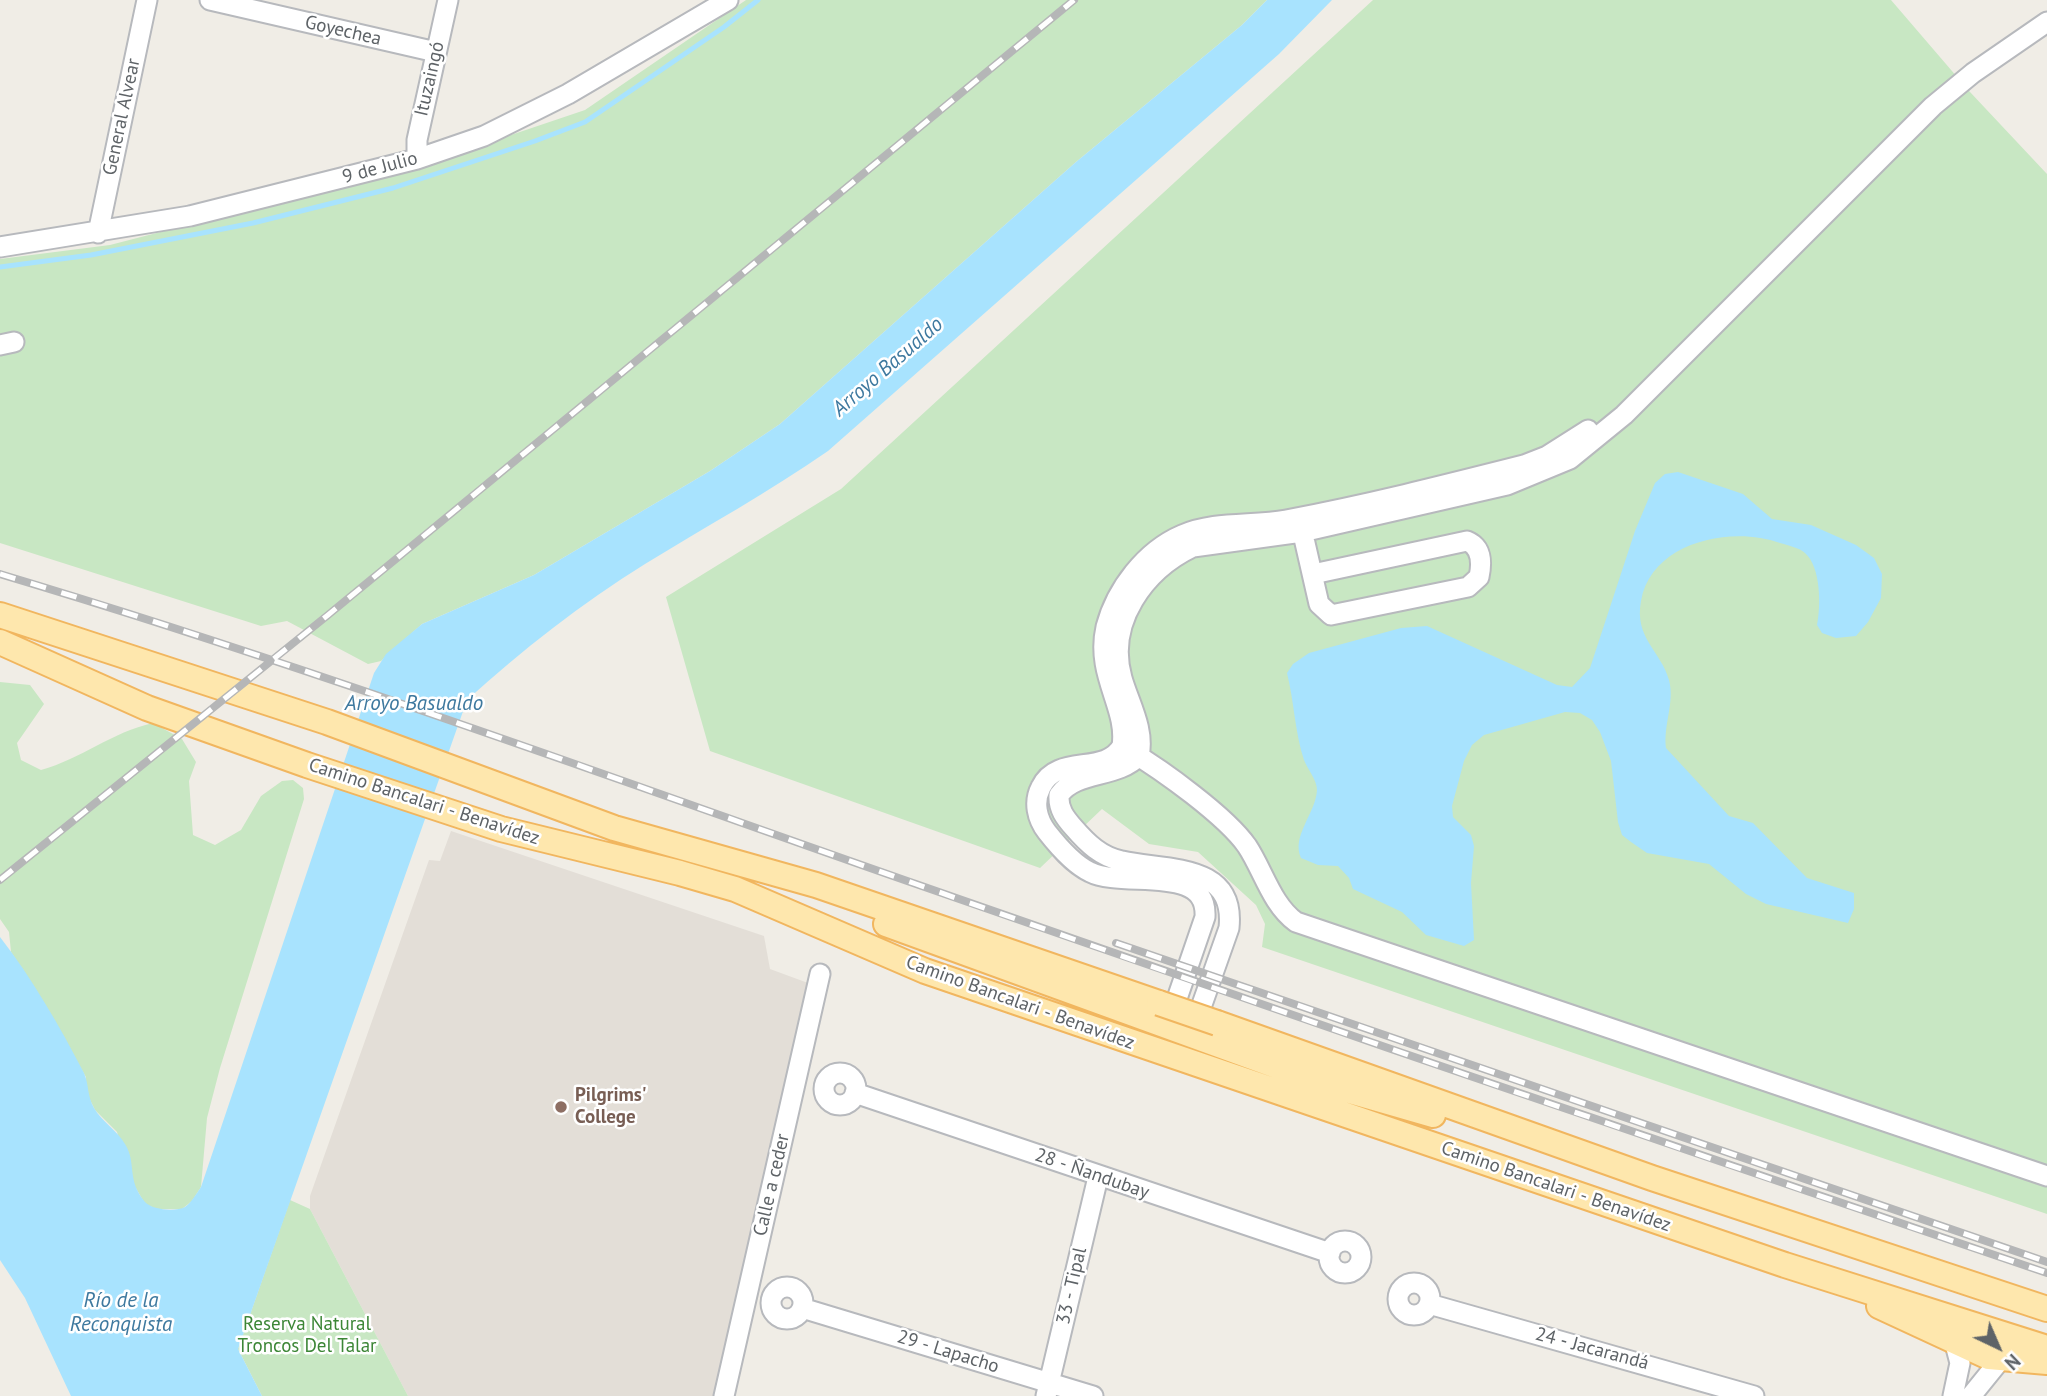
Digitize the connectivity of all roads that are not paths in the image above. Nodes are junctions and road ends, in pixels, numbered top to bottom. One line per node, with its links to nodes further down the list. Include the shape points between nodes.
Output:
1 (147, 0): 8 (street, General Alvear)
2 (209, 0): 6 (street, Goyechea)
3 (448, 0): 6 (street, Ituzaingó)
4 (728, 0): 7 (street, 9 de Julio, via 512,123)
5 (2047, 22): 10 (street, via 1933,106 1624,415 1570,459 1507,485)
6 (436, 52): 7 (street, Ituzaingó)
7 (417, 159): 8 (street, 9 de Julio, via 190,216)
8 (98, 233): 9 (street, 9 de Julio)
9 (0, 247)
10 (1301, 524): 11 (street); 14 (street, via 1216,527 1182,535 1163,546 1131,577 1112,611 1104,644 1105,672 1123,730); 15 (street, via 1193,547 1163,564 1139,590 1123,622 1119,654 1121,675 1141,736)
11 (1313, 574): 11 (street, via 1319,604 1331,615 1341,615 1468,587 1481,570 1478,550 1467,541)
12 (0, 615): 18 (main road, Camino Bancalari - Benavídez, via 327,722 614,828)
13 (0, 642): 19 (main road, Camino Bancalari - Benavídez, via 147,708 307,765 500,829)
14 (1122, 746): 15 (street); 17 (street, via 1107,760 1055,771 1039,790 1037,810 1043,826)
15 (1139, 756): 16 (street, via 1119,771 1072,783 1059,795 1063,814); 27 (street, via 1238,835 1284,911 1296,922)
16 (1088, 843): 17 (street); 23 (street, via 1122,861 1190,870 1213,884 1227,904 1229,928)
17 (1072, 859): 22 (street, via 1105,878 1188,885 1203,898 1205,917)
18 (764, 870): 21 (main road, via 919,938 1017,970); 26 (main road, Camino Bancalari - Benavídez, bridge)
19 (735, 889): 21 (main road, via 779,894 927,954); 29 (main road, Camino Bancalari - Benavídez, via 925,971)
20 (820, 974): 40 (street, Calle a ceder)
21 (1064, 991): 22 (main road)
22 (1167, 1028): 23 (main road)
23 (1191, 1036): 24 (main road)
24 (1329, 1085): 26 (main road, via 1467,1124); 29 (main road, via 1577,1184)
25 (855, 1093): 28 (street, 28 - Ñandubay)
26 (1550, 1140): 34 (main road, Camino Bancalari - Benavídez)
27 (2047, 1176)
28 (1098, 1177): 30 (street, 28 - Ñandubay); 39 (street, 33 - Tipal)
29 (1618, 1208): 31 (main road, Camino Bancalari - Benavídez)
30 (1330, 1253)
31 (1785, 1265): 35 (main road); 36 (main road, Camino Bancalari - Benavídez)
32 (1429, 1304): 42 (street, 24 - Jacarandá)
33 (802, 1308): 39 (street, 29 - Lapacho)
34 (2047, 1309)
35 (1954, 1340): 37 (main road, via 1976,1353); 43 (street, via 1960,1363)
36 (2047, 1348)
37 (2001, 1359): 38 (main road); 44 (street)
38 (2047, 1362)
39 (1048, 1389): 41 (street, 29 - Lapacho)
40 (724, 1396)
41 (1093, 1396)
42 (1754, 1396)
43 (1953, 1396)
44 (1971, 1396)

